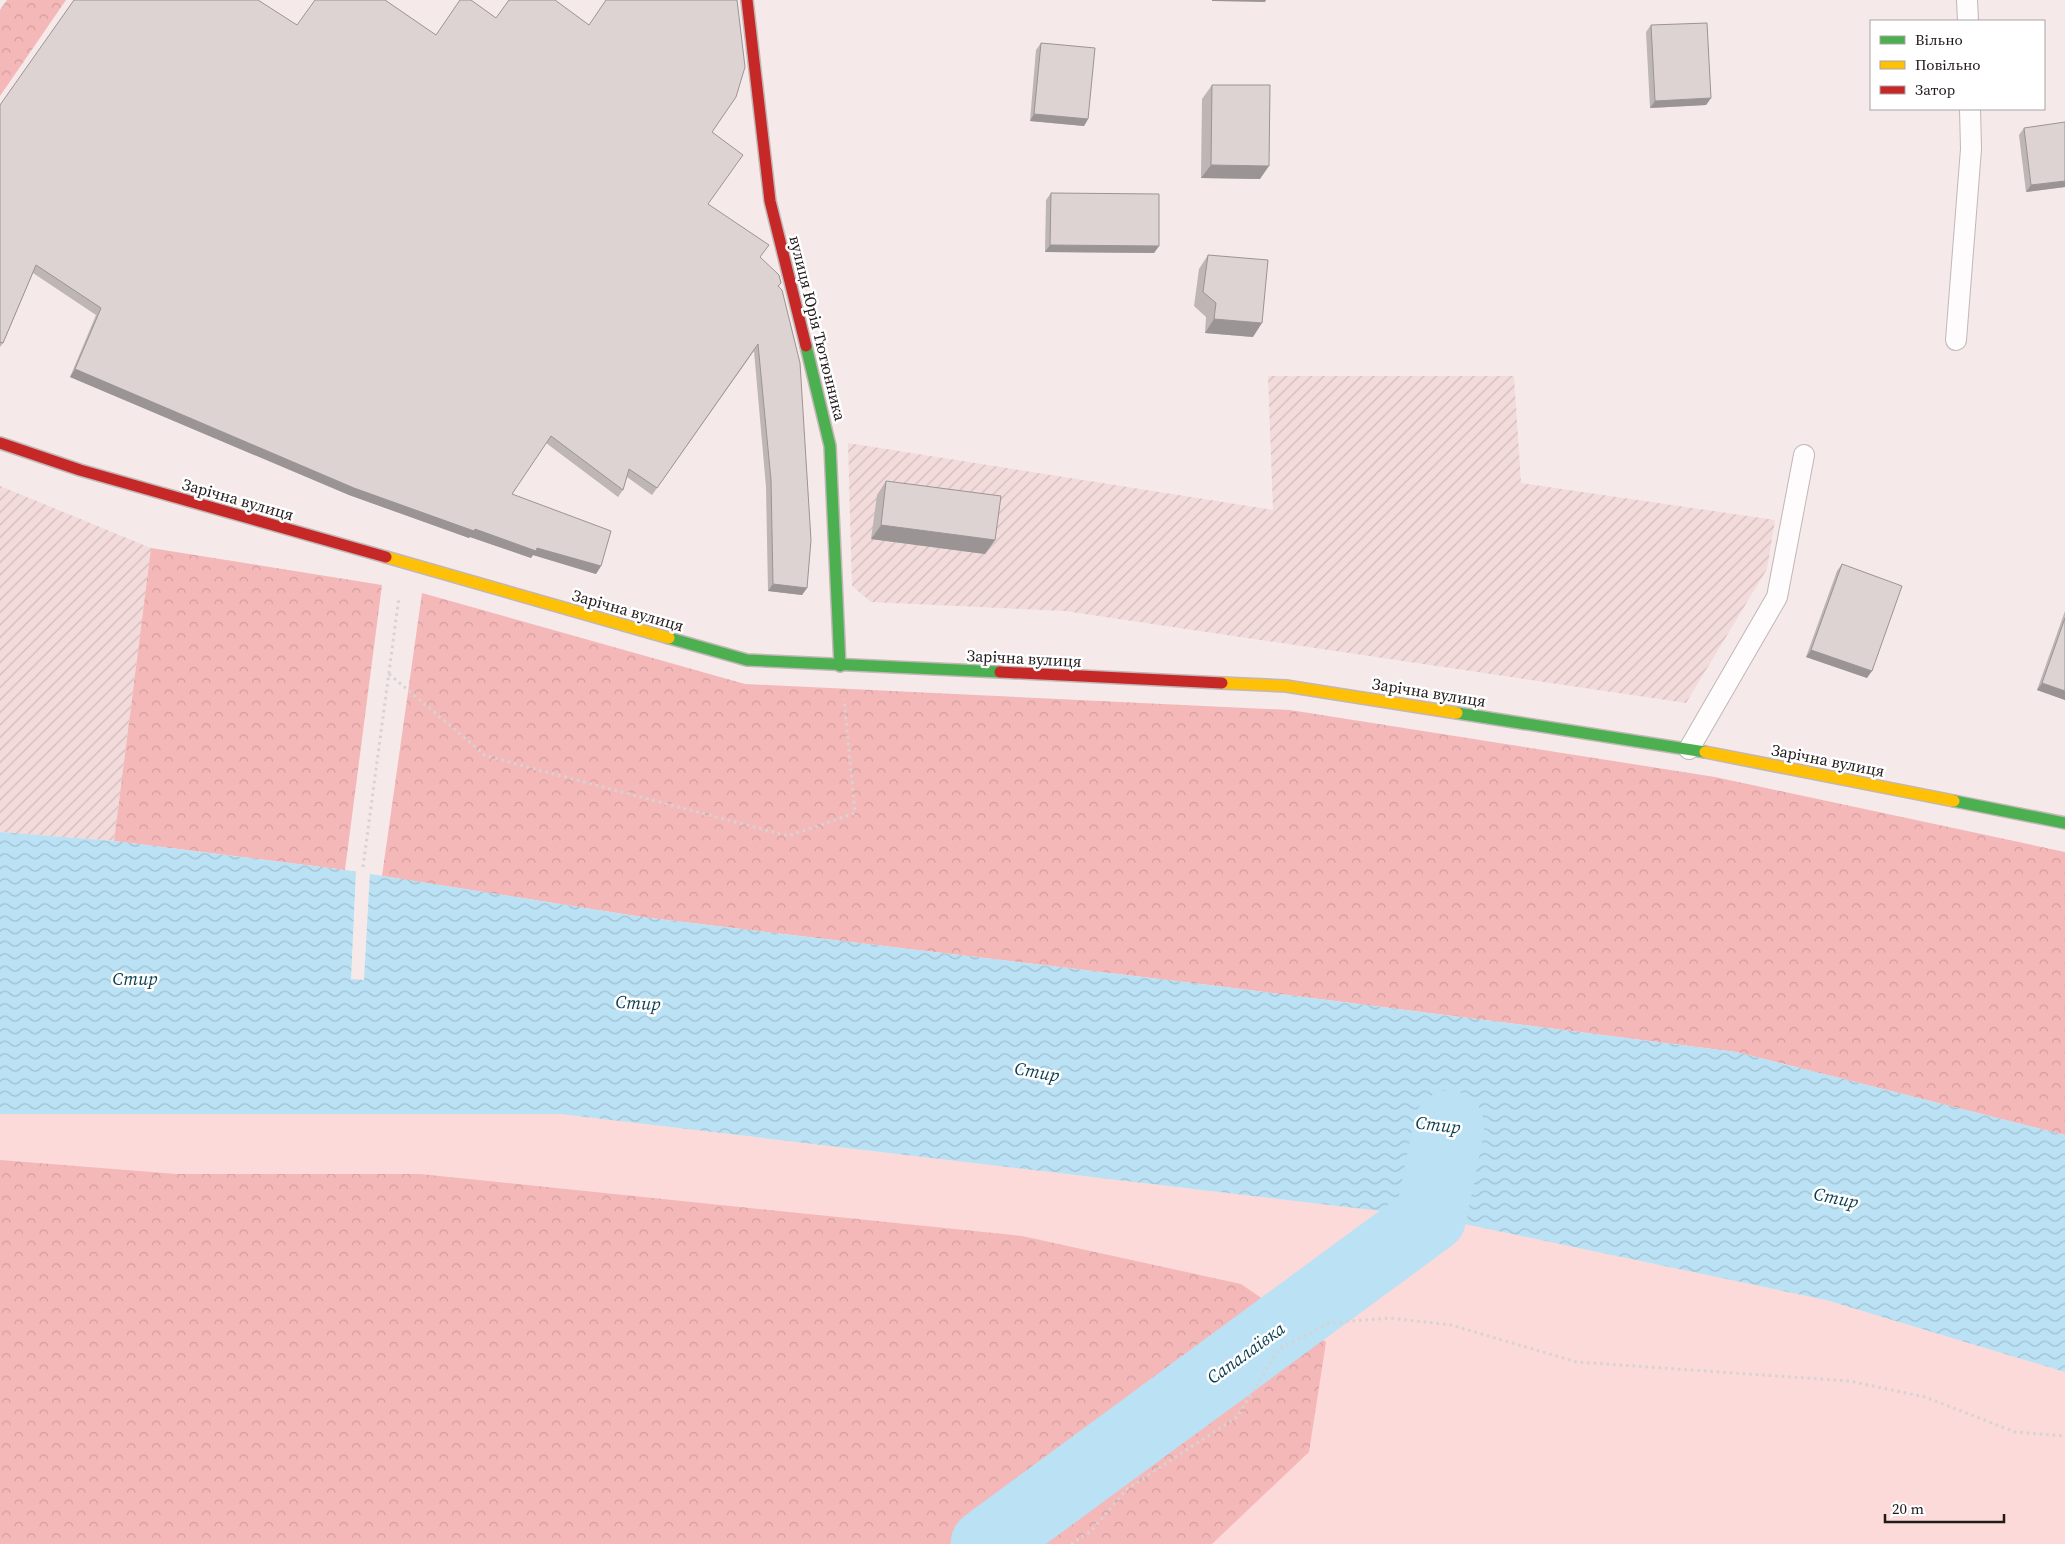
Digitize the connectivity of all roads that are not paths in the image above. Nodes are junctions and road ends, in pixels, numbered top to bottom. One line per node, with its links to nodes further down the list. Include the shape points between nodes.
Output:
1 (747, 0): 8 (street, вулиця Юрія Тютюнника, via 770,201 830,446)
2 (1968, 0): 3 (lane)
3 (1968, 20)
4 (1970, 110): 5 (lane, via 1971,149)
5 (1956, 340)
6 (0, 442): 8 (street, Зарічна вулиця, via 80,470 747,660)
7 (1804, 455): 9 (lane, via 1777,597)
8 (840, 666): 9 (street, Зарічна вулиця, via 1286,686)
9 (1689, 749): 10 (street, Зарічна вулиця)
10 (2065, 823)

